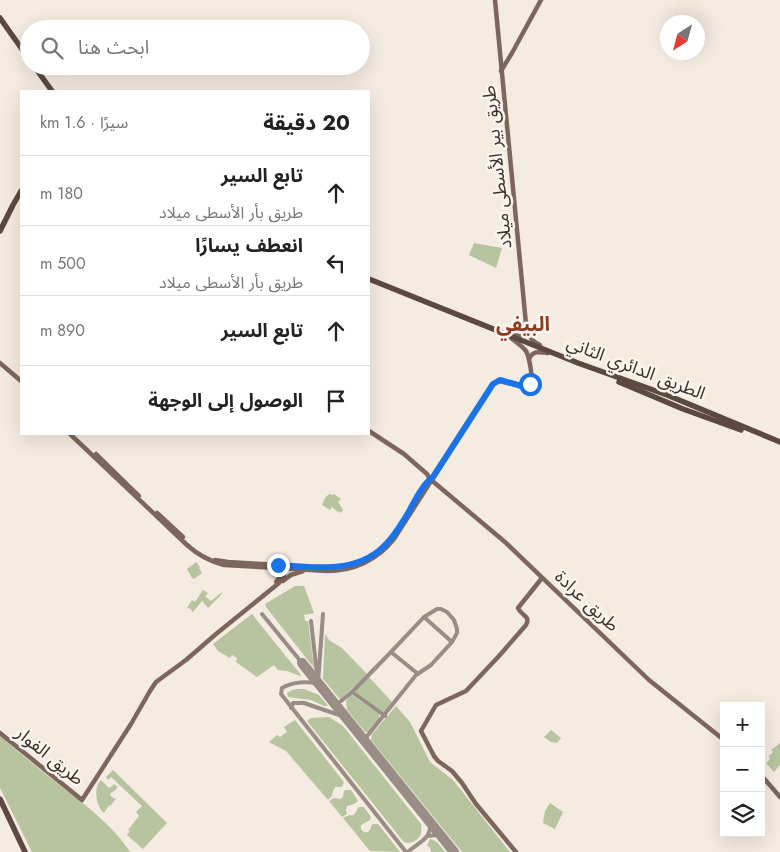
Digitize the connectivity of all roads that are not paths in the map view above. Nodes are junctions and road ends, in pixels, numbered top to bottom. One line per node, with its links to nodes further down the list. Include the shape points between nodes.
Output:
1 (495, 0): 6 (main road, طريق بير الأسطى ميلاد)
2 (541, 0): 6 (main road)
3 (2, 17): 4 (highway); 5 (highway)
4 (20, 40)
5 (20, 45)
6 (501, 71): 16 (main road, طريق بير الأسطى ميلاد)
7 (40, 75): 9 (highway)
8 (45, 75): 10 (highway)
9 (51, 90)
10 (55, 90)
11 (20, 188): 13 (highway)
12 (20, 193): 14 (highway)
13 (0, 224)
14 (0, 231)
15 (370, 281): 17 (highway, الطريق الدائري الثاني)
16 (527, 331): 17 (main road, via 522,337); 19 (main road, via 533,341)
17 (509, 336): 18 (highway, الطريق الدائري الثاني); 19 (highway, الطريق الدائري الثاني); 20 (main road, via 524,349)
18 (548, 354): 20 (main road, via 534,353); 22 (highway, الطريق الدائري الثاني)
19 (556, 354): 24 (highway, الطريق الدائري الثاني)
20 (529, 359): 30 (main road, via 529,386 500,380 493,384)
21 (0, 361): 23 (main road)
22 (600, 374): 24 (highway, via 675,402); 25 (highway, الطريق الدائري الثاني, via 682,409)
23 (20, 378)
24 (656, 392): 25 (highway, الطريق الدائري الثاني)
25 (715, 418): 29 (highway, الطريق الدائري الثاني); 29 (highway, الطريق الدائري الثاني, via 768,436)
26 (370, 432): 30 (main road, طريق عرادة, via 404,454)
27 (71, 435): 33 (main road, via 201,557 224,565)
28 (75, 435): 33 (main road, via 199,552 220,561)
29 (780, 444)
30 (432, 479): 31 (main road); 32 (main road, طريق عرادة)
31 (426, 488): 33 (main road, via 387,543 367,559 338,568); 34 (main road, via 394,539 379,554 349,569)
32 (528, 563): 35 (main road, طريق عرادة); 38 (main road)
33 (284, 567): 34 (main road); 36 (main road); 37 (main road)
34 (309, 570): 36 (main road, via 291,575)
35 (542, 578): 38 (main road, طريق عرادة); 48 (main road, via 518,608 528,620 526,625 469,688 435,706 421,730 434,756 452,771)
36 (280, 583): 37 (main road)
37 (269, 590): 39 (main road, طريق الفوار, via 156,682 82,800)
38 (572, 605): 40 (main road, طريق عرادة, via 649,680)
39 (0, 733)
40 (720, 736)
41 (765, 775): 43 (main road)
42 (765, 779): 44 (main road)
43 (780, 792)
44 (780, 796)
45 (0, 799): 47 (highway)
46 (0, 806): 47 (highway)
47 (24, 852)
48 (516, 852)

